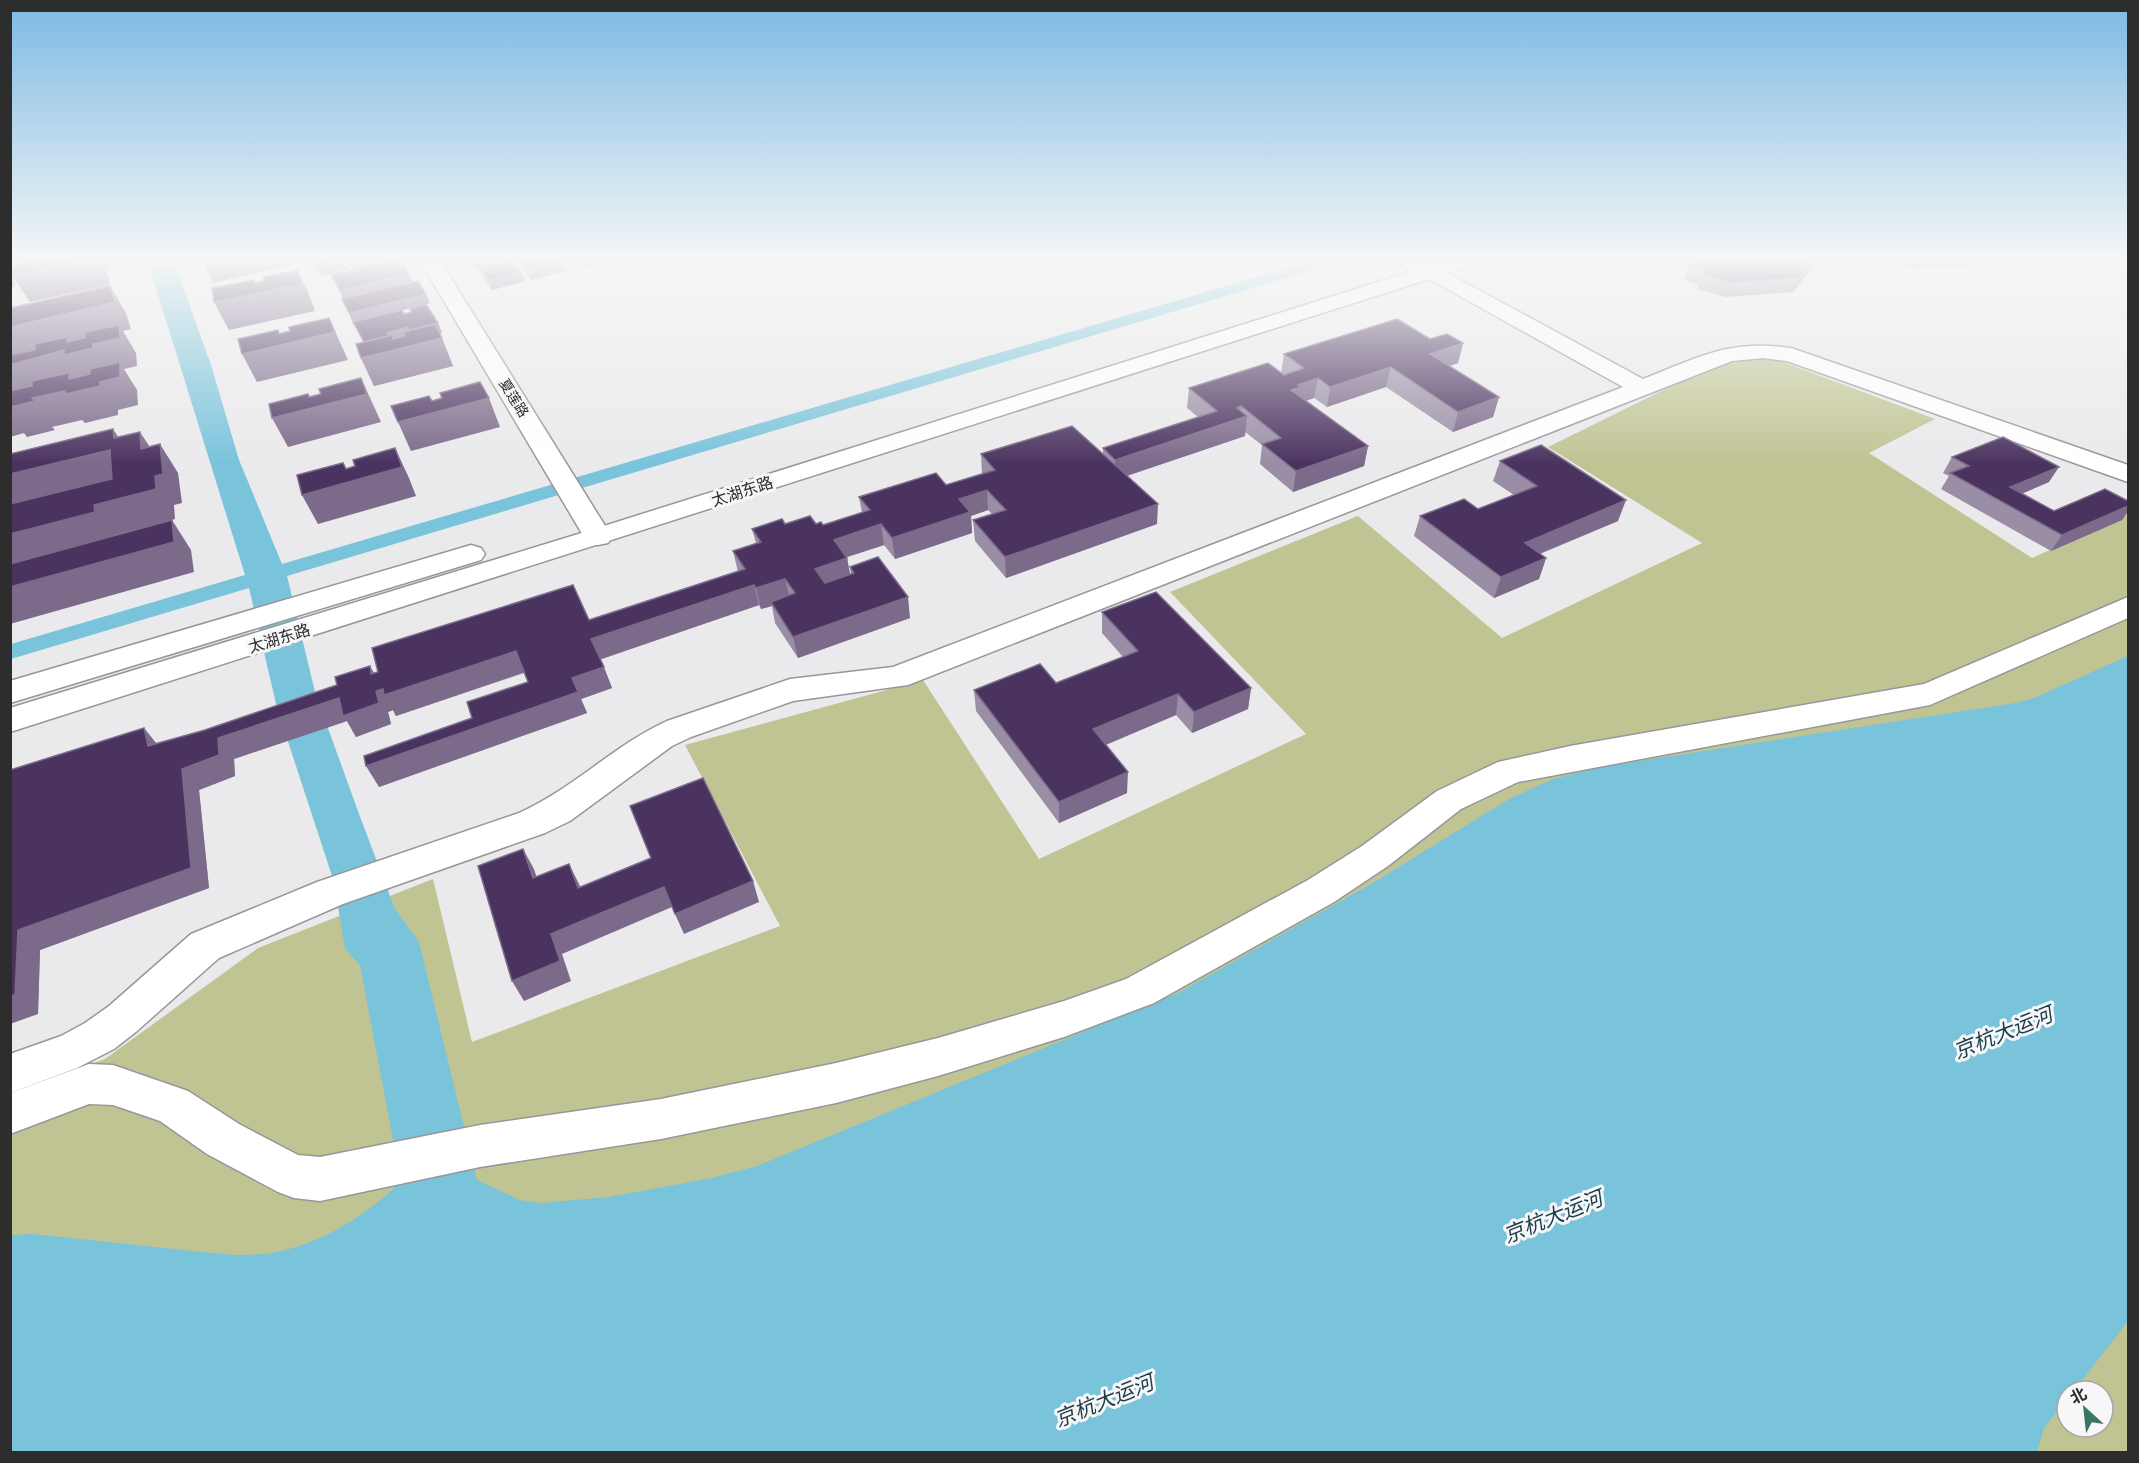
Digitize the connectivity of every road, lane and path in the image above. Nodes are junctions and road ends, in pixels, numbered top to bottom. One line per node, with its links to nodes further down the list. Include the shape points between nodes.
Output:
1 (471, 327): 6 (street, 夏莲路)
2 (1224, 327): 6 (street, 太湖东路)
3 (1535, 327): 4 (street)
4 (1641, 387): 5 (street, via 1728,354 1763,351 1791,355); 11 (street, via 897,678 790,690 679,729 660,738 558,811 467,848 330,893 205,946 94,1040)
5 (2128, 474)
6 (593, 529): 8 (street, 太湖东路)
7 (2128, 607): 12 (street, via 1929,694 1510,771 1449,800 1321,891 1140,991 938,1057 836,1083 661,1119 480,1146 320,1179 294,1176 223,1139 172,1106 113,1085 89,1084)
8 (255, 631): 9 (street, 太湖东路); 10 (street, 太湖东路)
9 (10, 692)
10 (10, 720)
11 (10, 1074)
12 (10, 1114)

